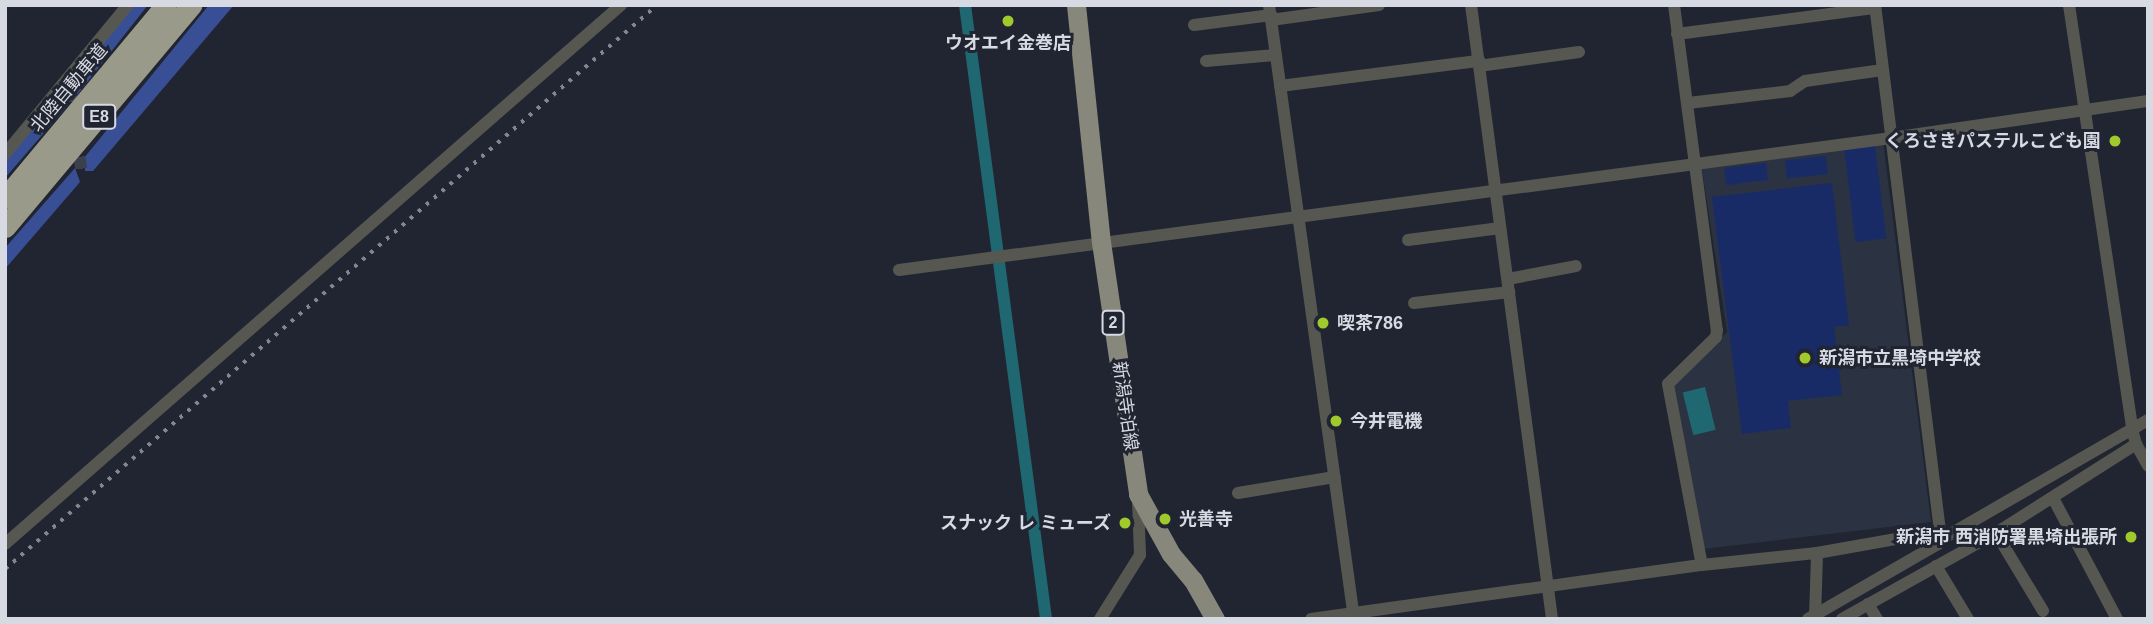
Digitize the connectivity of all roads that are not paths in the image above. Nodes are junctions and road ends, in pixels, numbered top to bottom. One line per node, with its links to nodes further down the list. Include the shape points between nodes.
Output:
1 (128, 5): 24 (street)
2 (166, 5): 27 (highway, 北陸自動車道 / E8)
3 (191, 5): 29 (highway, E8)
4 (621, 5): 47 (street)
5 (1076, 5): 32 (main road, 新潟寺泊線 / 2)
6 (1379, 5): 11 (street)
7 (1471, 5): 17 (street)
8 (1674, 5): 13 (street)
9 (2068, 5): 22 (street)
10 (1875, 7): 13 (street); 18 (street)
11 (1270, 13): 12 (street); 15 (street)
12 (1194, 25)
13 (1677, 34): 21 (street)
14 (1579, 52): 17 (street)
15 (1276, 55): 16 (street); 19 (street)
16 (1206, 61)
17 (1479, 63): 19 (street); 26 (street)
18 (1882, 70): 21 (street, via 1805,81 1790,91); 23 (street)
19 (1280, 86): 28 (street)
20 (2148, 101): 22 (street)
21 (1688, 103): 25 (street)
22 (2082, 108): 23 (street); 38 (street)
23 (1891, 138): 25 (street); 45 (street)
24 (5, 154)
25 (1695, 165): 26 (street); 49 (street, via 1717,330 1716,337 1668,384)
26 (1494, 192): 28 (street); 30 (street)
27 (5, 198)
28 (1297, 218): 32 (street); 41 (street)
29 (5, 228)
30 (1500, 228): 31 (street); 35 (street)
31 (1408, 240)
32 (1101, 242): 34 (street); 43 (main road, 新潟寺泊線 / 2)
33 (1576, 265): 35 (street)
34 (899, 270)
35 (1508, 286): 36 (street); 51 (street)
36 (1414, 303)
37 (2148, 420): 38 (street)
38 (2132, 429): 39 (street); 45 (street, via 1947,536)
39 (2136, 444): 40 (street); 44 (street)
40 (2148, 466)
41 (1335, 477): 42 (street); 54 (street)
42 (1238, 493)
43 (1138, 494): 56 (street, via 1140,555); 57 (main road, 新潟寺泊線 / 2)
44 (2053, 498): 46 (street); 63 (street)
45 (1940, 531): 48 (street); 55 (street, via 1938,544)
46 (1996, 533): 50 (street); 53 (street)
47 (5, 544)
48 (1818, 553): 49 (street); 55 (street)
49 (1702, 565): 51 (street)
50 (1936, 566): 52 (street); 62 (street)
51 (1548, 585): 54 (street); 59 (street)
52 (1868, 604): 60 (street); 61 (street)
53 (2043, 611)
54 (1354, 616): 58 (street)
55 (1813, 617)
56 (1100, 619)
57 (1215, 619)
58 (1311, 619)
59 (1552, 619)
60 (1842, 619)
61 (1877, 619)
62 (1968, 619)
63 (2118, 619)

